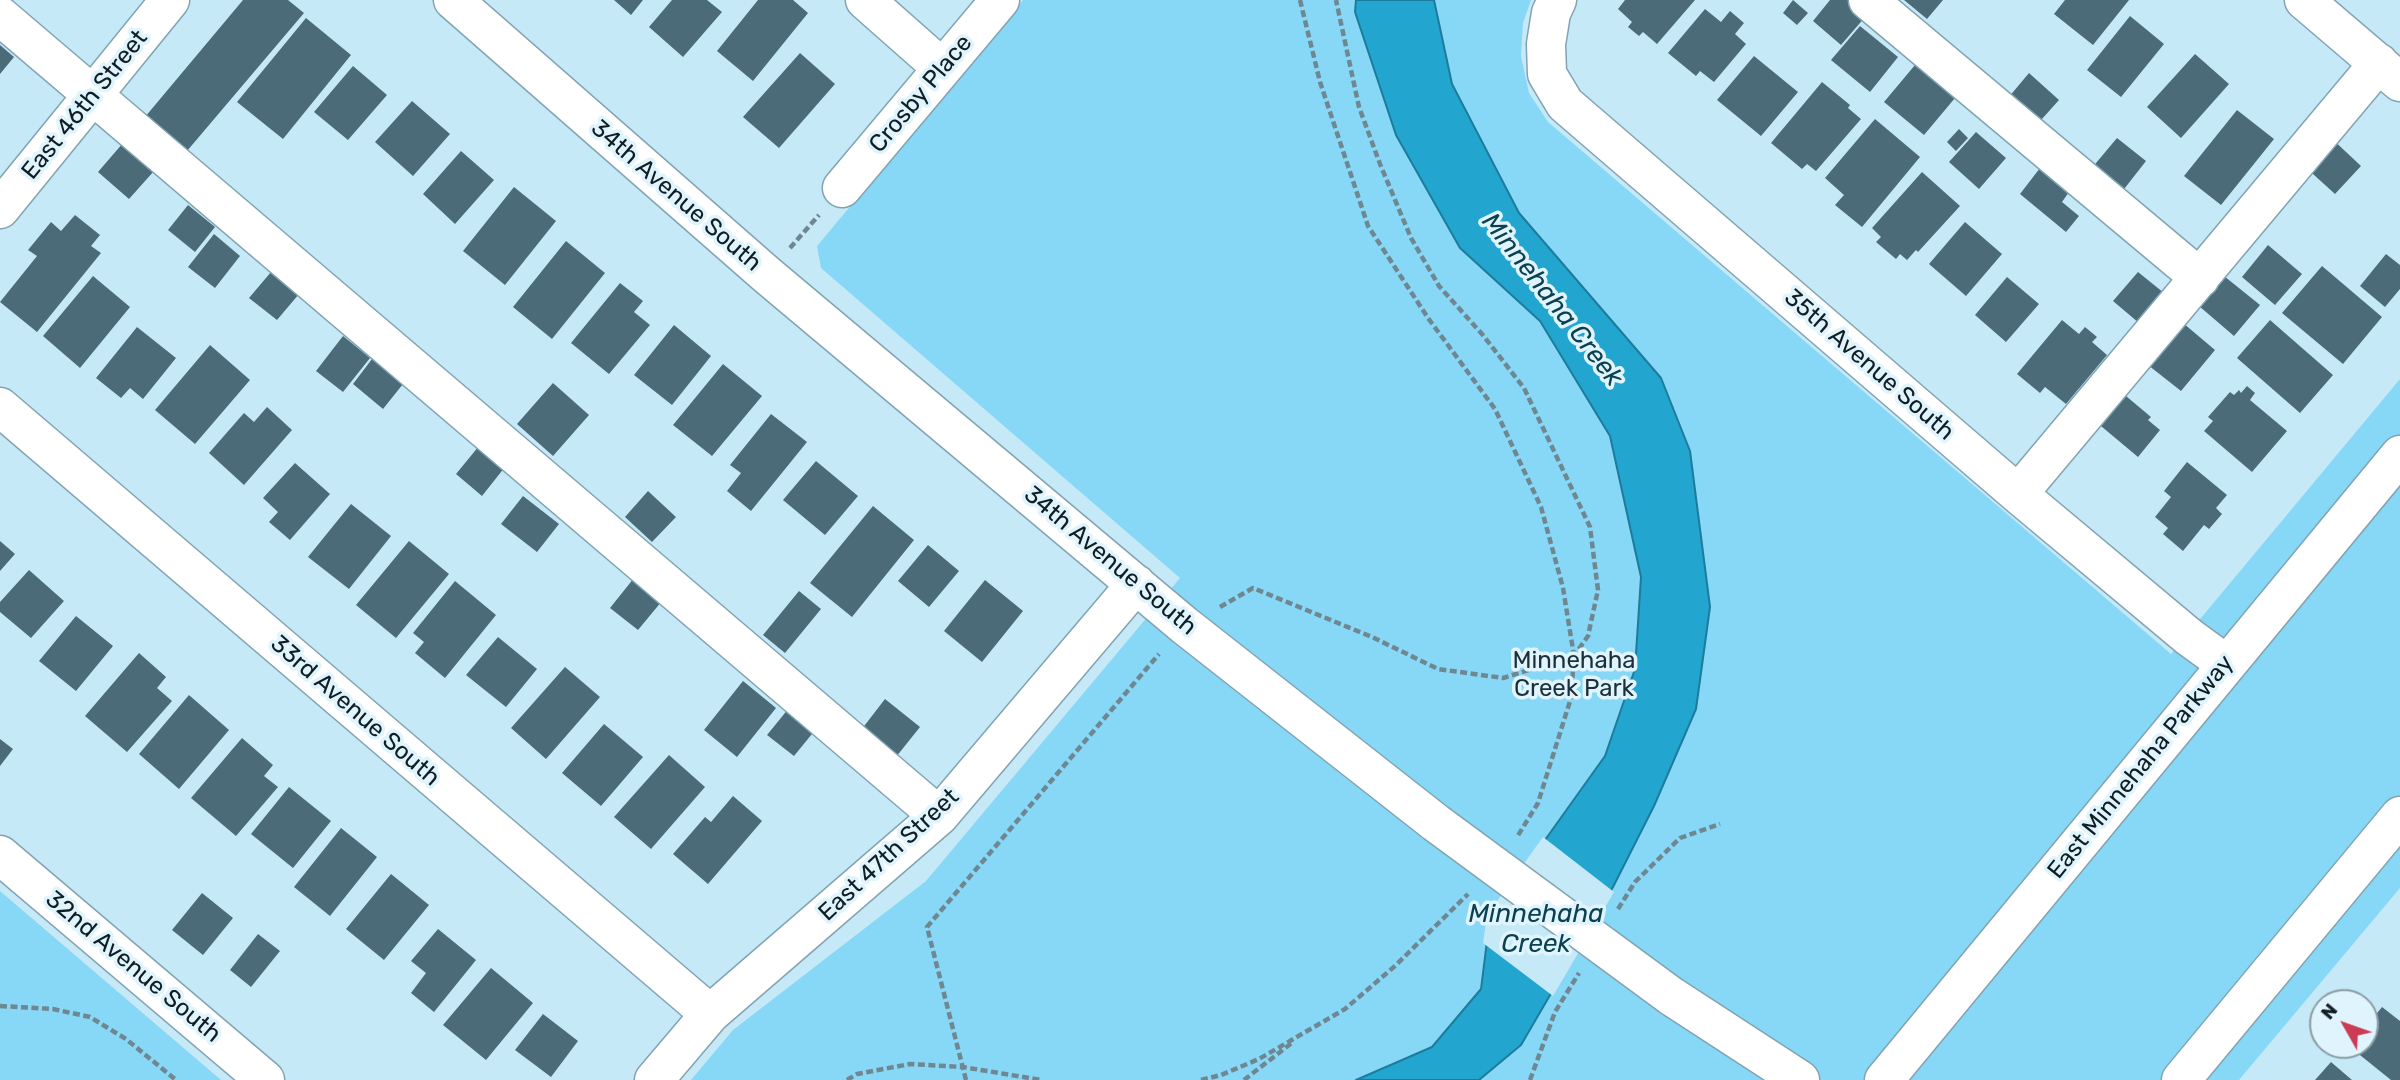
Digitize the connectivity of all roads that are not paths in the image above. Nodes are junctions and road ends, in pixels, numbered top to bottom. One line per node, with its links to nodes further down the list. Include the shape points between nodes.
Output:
1 (170, 0): 11 (street, East 46th Street)
2 (453, 0): 18 (street, 34th Avenue South, via 767,275)
3 (865, 0): 9 (street)
4 (1000, 0): 9 (street, Crosby Place)
5 (1557, 0): 17 (street, 35th Avenue South, via 1550,13 1547,74 1565,104)
6 (1868, 0): 14 (street)
7 (2304, 0): 10 (street)
8 (0, 16): 11 (street)
9 (942, 68): 12 (street, Crosby Place)
10 (2389, 73): 14 (street)
11 (93, 95): 13 (street, East 46th Street); 20 (street)
12 (842, 188)
13 (0, 209)
14 (2200, 278): 17 (street)
15 (0, 407): 23 (street, 33rd Avenue South)
16 (2400, 455): 19 (street, East Minnehaha Parkway)
17 (2018, 494): 19 (street, 35th Avenue South)
18 (1136, 584): 20 (street, East 47th Street); 26 (street, 34th Avenue South, bridge, via 1436,823 1671,996)
19 (2226, 664): 27 (street, East Minnehaha Parkway)
20 (939, 816): 23 (street, East 47th Street)
21 (2400, 816): 28 (street)
22 (0, 855): 24 (street, 32nd Avenue South)
23 (710, 1014): 25 (street, East 47th Street)
24 (265, 1080)
25 (654, 1080)
26 (1800, 1080)
27 (1884, 1080)
28 (2180, 1080)

